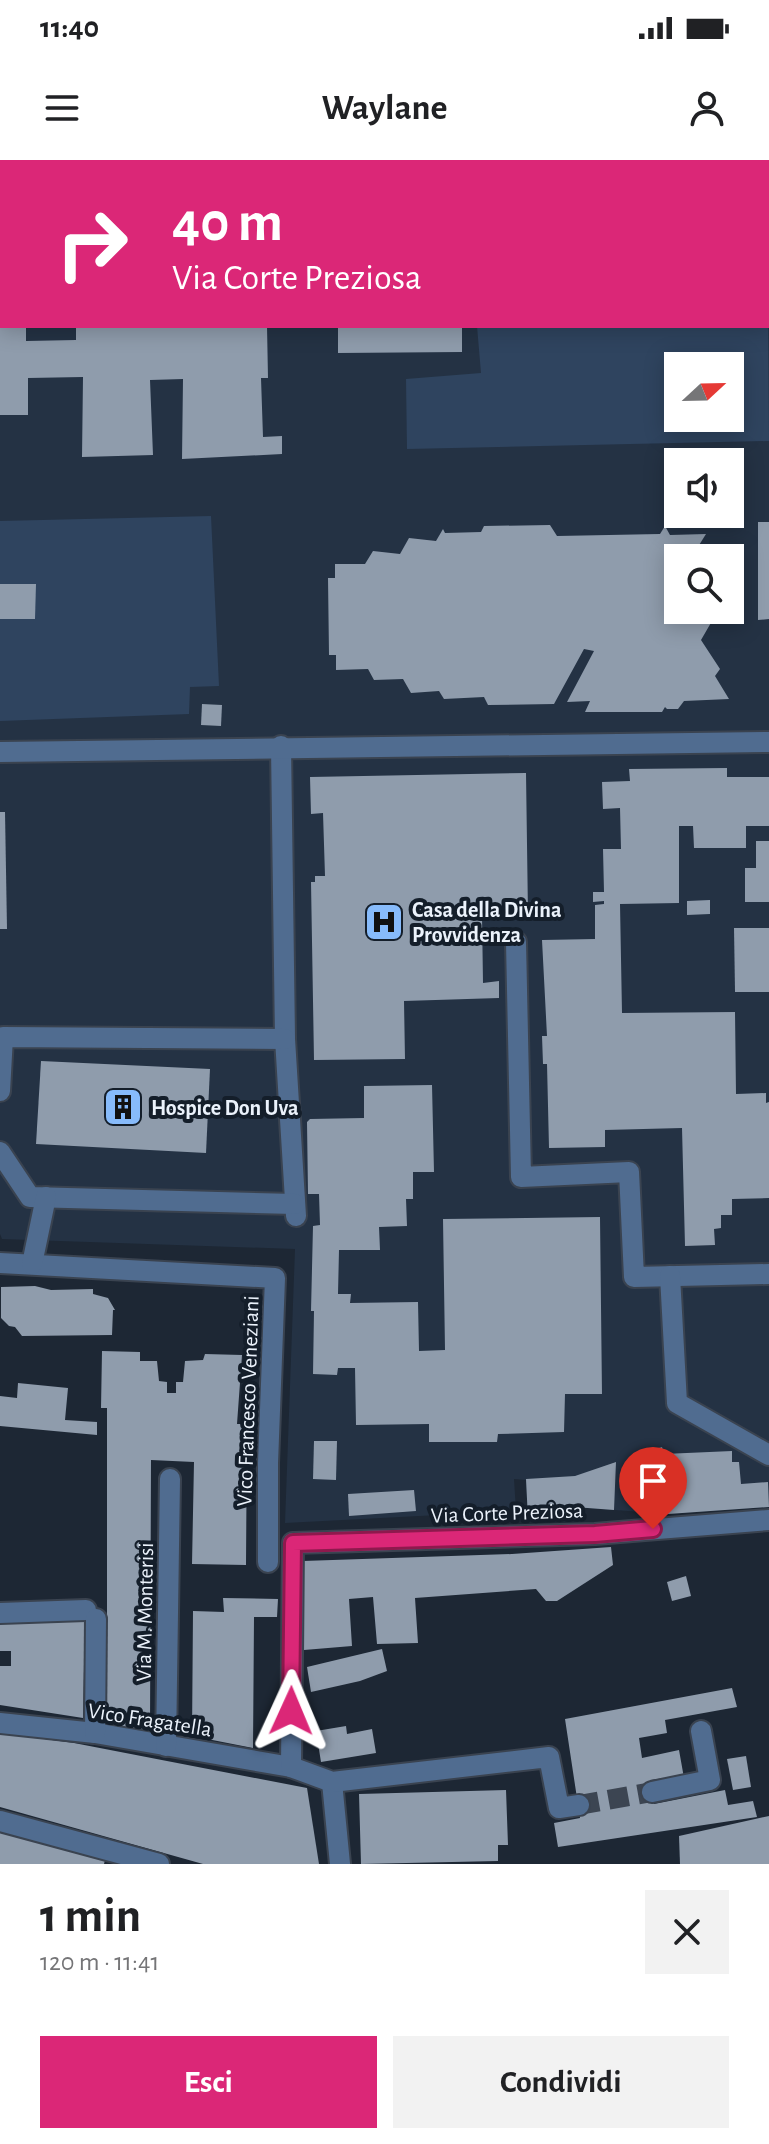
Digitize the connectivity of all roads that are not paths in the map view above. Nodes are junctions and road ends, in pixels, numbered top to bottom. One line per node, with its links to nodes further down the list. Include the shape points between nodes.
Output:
1 (769, 742): 2 (street)
2 (281, 746): 3 (street); 5 (street)
3 (0, 752)
4 (516, 942): 12 (street, via 521,1177 629,1172 634,1277)
5 (285, 1039): 6 (street, via 3,1037); 8 (street, via 296,1210)
6 (0, 1091)
7 (0, 1152): 8 (street, via 30,1197)
8 (46, 1197): 10 (street)
9 (0, 1263): 10 (street, Vico Francesco Veneziani)
10 (32, 1264): 16 (street, Vico Francesco Veneziani, via 275,1278)
11 (769, 1274): 12 (street)
12 (670, 1276): 13 (street, via 677,1403)
13 (769, 1455)
14 (170, 1479): 21 (street, Via M. Monterisi)
15 (769, 1520): 22 (street, Via Corte Preziosa, via 595,1534 293,1543)
16 (268, 1562)
17 (0, 1613): 20 (street, via 91,1615)
18 (0, 1723): 20 (street, Vico Fragatella)
19 (701, 1731): 24 (street, via 710,1780)
20 (95, 1733): 21 (street, Vico Fragatella)
21 (166, 1746): 22 (street, Vico Fragatella)
22 (291, 1767): 23 (street, Vico Fragatella)
23 (332, 1782): 25 (street, via 549,1757); 29 (street)
24 (652, 1792)
25 (569, 1806)
26 (0, 1821): 27 (street)
27 (117, 1859): 28 (street)
28 (159, 1864)
29 (340, 1864)

